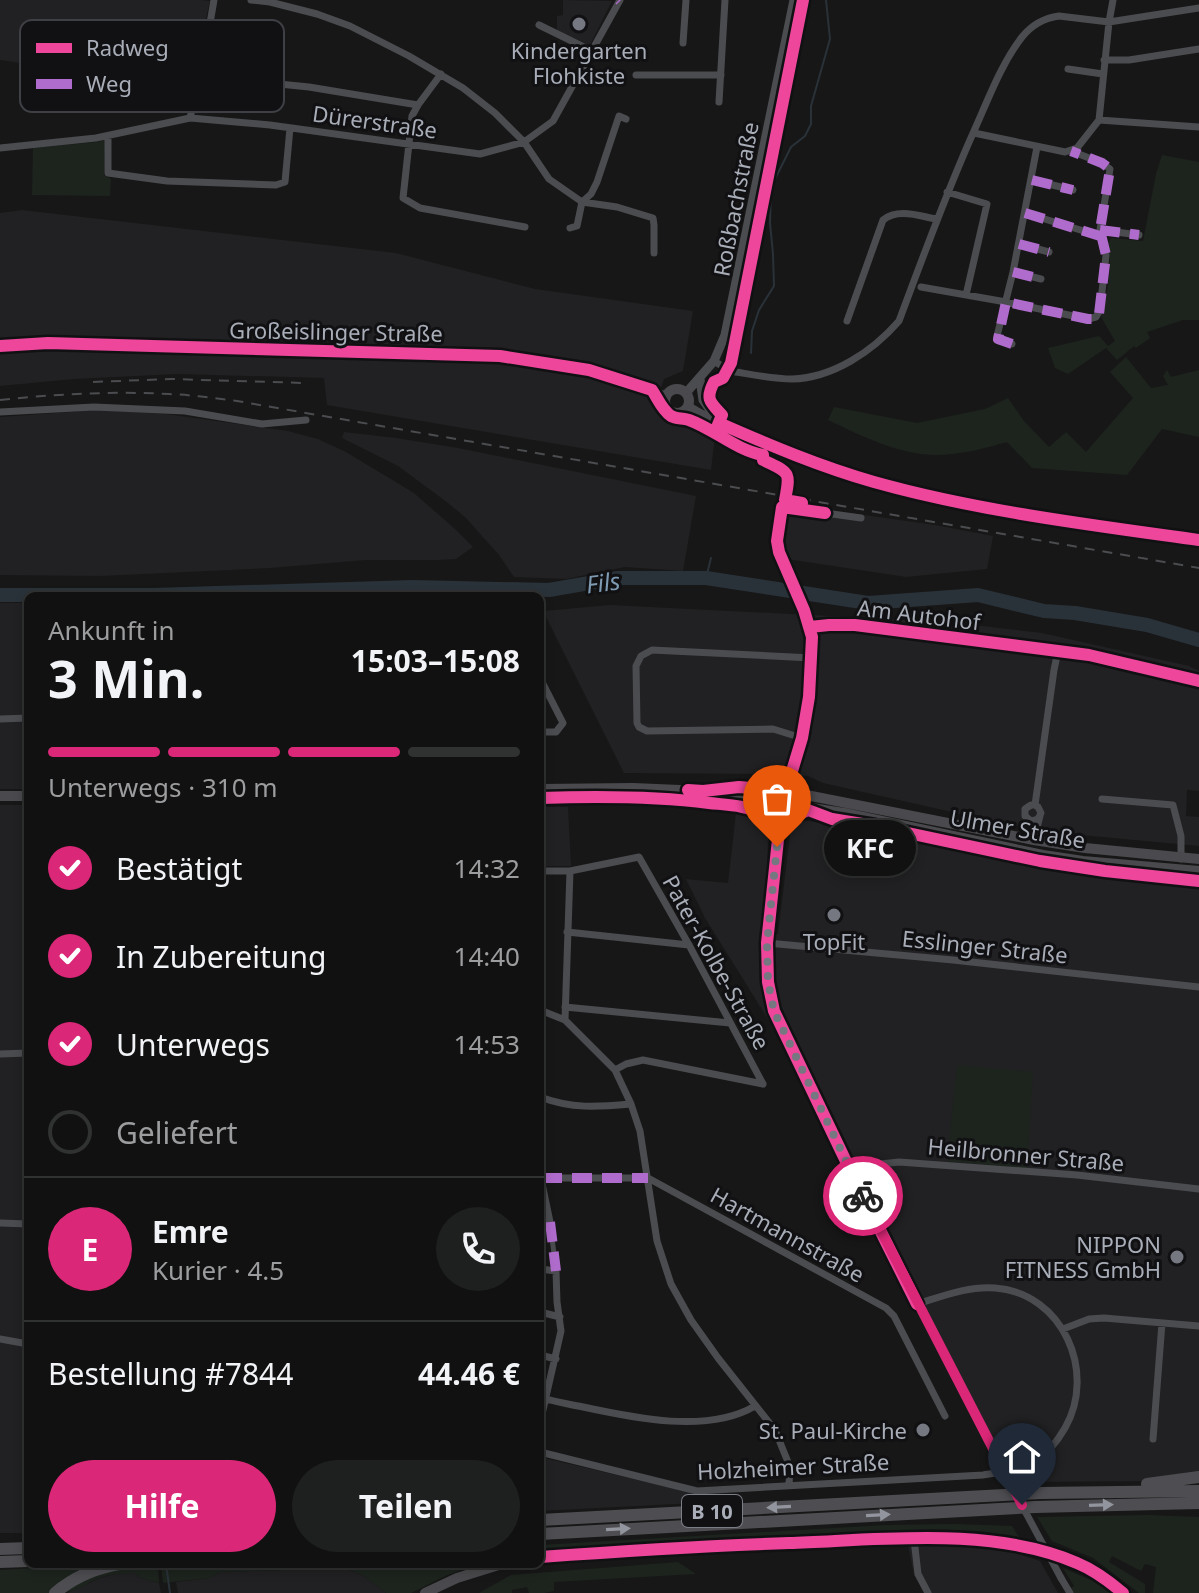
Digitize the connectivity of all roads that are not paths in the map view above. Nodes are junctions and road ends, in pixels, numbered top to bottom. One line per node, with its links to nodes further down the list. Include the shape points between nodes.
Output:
1 (214, 0): 9 (street)
2 (251, 0): 17 (street, via 350,26)
3 (620, 0): 14 (street, Dürerstraße)
4 (686, 0): 12 (street)
5 (725, 0): 20 (street)
6 (794, 0): 58 (street, Roßbachstraße, via 733,303)
7 (1113, 0): 10 (street)
8 (1199, 8): 10 (street)
9 (210, 20)
10 (1109, 22): 15 (street); 30 (street, via 1059,16 1035,25 1008,59)
11 (539, 25): 14 (street)
12 (683, 43)
13 (1199, 49): 15 (street)
14 (592, 51): 32 (street, Dürerstraße, via 553,121)
15 (1104, 60): 18 (street)
16 (1068, 69): 18 (street)
17 (441, 74): 23 (street); 32 (street, via 495,113)
18 (1103, 74): 27 (street)
19 (636, 75): 20 (street)
20 (721, 75): 22 (street)
21 (284, 84): 23 (street)
22 (719, 102)
23 (418, 105): 33 (street)
24 (191, 112): 25 (street)
25 (190, 118): 29 (street, Dürerstraße); 31 (street, Dürerstraße)
26 (626, 119): 40 (street, via 619,116 597,182)
27 (1099, 120): 28 (street); 36 (street)
28 (1199, 127)
29 (290, 128): 31 (street, via 285,182 276,185 108,173); 33 (street, Dürerstraße)
30 (974, 133): 34 (street); 39 (street)
31 (108, 136): 35 (street, Dürerstraße)
32 (524, 142): 33 (street, Dürerstraße, via 480,154); 40 (street, via 549,179)
33 (408, 143): 43 (street, via 403,198 420,208)
34 (1037, 147): 36 (street); 37 (street)
35 (0, 148)
36 (1071, 151): 45 (street, via 1110,169)
37 (1032, 180): 38 (street); 41 (street)
38 (1073, 190)
39 (947, 192): 42 (street); 53 (street, via 987,204)
40 (582, 202): 44 (street, via 577,226); 49 (street, via 653,218)
41 (1025, 213): 45 (street); 47 (street)
42 (936, 219): 55 (street, via 901,213 883,220); 58 (street, via 899,321 872,348 826,373 794,379 736,372)
43 (525, 227)
44 (570, 228)
45 (1100, 233): 46 (street); 54 (street, via 1106,255 1099,314 1088,319)
46 (1139, 235)
47 (1019, 244): 48 (street); 50 (street)
48 (1049, 252)
49 (654, 253)
50 (1013, 272): 51 (street); 54 (street)
51 (1041, 279)
52 (921, 287): 53 (street)
53 (966, 295): 54 (street)
54 (1006, 302): 56 (street, via 998,339)
55 (847, 321)
56 (1012, 344)
57 (0, 346): 61 (main road, Großeislinger Straße, via 481,355 589,370)
58 (714, 361): 59 (street, Roßbachstraße)
59 (700, 379): 60 (street, Roßbachstraße); 65 (street, via 703,400)
60 (686, 393): 61 (main road, via 675,389); 62 (main road)
61 (666, 397): 62 (main road, via 671,411)
62 (688, 407): 65 (main road)
63 (0, 412): 64 (street, via 94,407 185,411 262,424)
64 (306, 420)
65 (719, 423): 67 (main road, via 876,483 971,504)
66 (861, 518): 68 (street, via 782,507 779,552)
67 (1199, 540)
68 (810, 627): 69 (street, Am Autohof, via 855,625); 70 (street)
69 (1058, 651): 71 (street, Am Autohof); 84 (street)
70 (812, 658): 76 (street); 76 (street, via 652,650 636,666 637,723 647,731 773,729)
71 (1199, 681)
72 (544, 686): 75 (street, via 563,723 556,732)
73 (24, 718): 74 (street)
74 (0, 719)
75 (544, 732)
76 (802, 738): 81 (street)
77 (544, 789): 78 (main road, Ulmer Straße)
78 (703, 791): 81 (main road, Ulmer Straße, via 739,787); 82 (main road, Ulmer Straße)
79 (0, 796): 80 (main road)
80 (24, 796)
81 (785, 797): 82 (main road, Ulmer Straße); 85 (main road, Ulmer Straße); 87 (street); 88 (main road, Ulmer Straße)
82 (754, 799): 87 (street)
83 (1102, 799): 89 (street, via 1173,805)
84 (1035, 805): 86 (street); 86 (street, via 1025,809 1025,816 1031,821)
85 (806, 807): 87 (street); 91 (main road, Ulmer Straße, via 1043,855)
86 (1040, 816): 88 (street)
87 (779, 830): 96 (street)
88 (1034, 840): 89 (main road, Ulmer Straße)
89 (1181, 857): 90 (main road, Ulmer Straße); 91 (street)
90 (1199, 859)
91 (1179, 869): 94 (main road, Ulmer Straße)
92 (544, 871): 93 (street)
93 (570, 871): 95 (street); 97 (street, Pater-Kolbe-Straße, via 639,857)
94 (1199, 871)
95 (567, 932): 97 (street); 99 (street)
96 (767, 943): 98 (street, Esslinger Straße); 109 (street, via 774,1011)
97 (689, 945): 102 (street, Pater-Kolbe-Straße)
98 (1199, 987)
99 (565, 1007): 101 (street); 102 (street)
100 (544, 1012): 101 (street)
101 (565, 1020): 105 (street)
102 (730, 1023): 105 (street, Pater-Kolbe-Straße, via 763,1084 643,1060)
103 (24, 1053): 104 (street)
104 (0, 1054)
105 (615, 1070): 107 (street)
106 (544, 1098): 107 (street, via 595,1107)
107 (631, 1104): 110 (street)
108 (544, 1176): 110 (street)
109 (853, 1176): 111 (street, Heilbronner Straße, via 899,1162); 119 (street)
110 (648, 1178): 131 (street, via 657,1241 671,1284); 132 (street, Hartmannstraße, via 886,1308)
111 (1199, 1189)
112 (544, 1191): 114 (street)
113 (544, 1221): 114 (street)
114 (550, 1222): 118 (street)
115 (0, 1223): 116 (street)
116 (24, 1224)
117 (544, 1270): 118 (street)
118 (556, 1271): 121 (street)
119 (917, 1304): 124 (street, Holzheimer Straße, via 962,1290 998,1288 1040,1305); 155 (street, bridge)
120 (544, 1313): 121 (street)
121 (560, 1317): 128 (street)
122 (1162, 1323): 123 (street); 124 (street, via 1101,1318); 133 (street)
123 (1199, 1326)
124 (1063, 1329): 136 (street, Holzheimer Straße, via 1077,1365 1075,1401 1060,1435 1037,1460 983,1475)
125 (0, 1339): 126 (street)
126 (24, 1343)
127 (544, 1356): 128 (street)
128 (556, 1359): 129 (street)
129 (544, 1395)
130 (544, 1398): 131 (street, via 672,1422 732,1416)
131 (755, 1406): 136 (street, via 780,1441 790,1467)
132 (945, 1416)
133 (1153, 1439)
134 (544, 1453): 136 (street, Holzheimer Straße, via 697,1491)
135 (1199, 1477): 137 (highway, B 10)
136 (789, 1485)
137 (1125, 1491): 138 (highway, B 10); 142 (highway, B 10, one-way to 142)
138 (1199, 1491)
139 (1167, 1503): 140 (highway, B 10); 141 (highway); 143 (highway, B 10, one-way to 139)
140 (1199, 1503)
141 (1199, 1511)
142 (544, 1520)
143 (544, 1534)
144 (914, 1539): 147 (main road); 154 (street, via 918,1574); 156 (main road, via 1010,1544 1039,1551 1078,1563)
145 (24, 1548): 146 (highway)
146 (0, 1549)
147 (544, 1557)
148 (24, 1561): 149 (highway)
149 (0, 1562)
150 (103, 1568): 152 (highway)
151 (489, 1568): 153 (main road)
152 (55, 1593)
153 (425, 1593)
154 (928, 1593)
155 (1070, 1593)
156 (1123, 1593)

